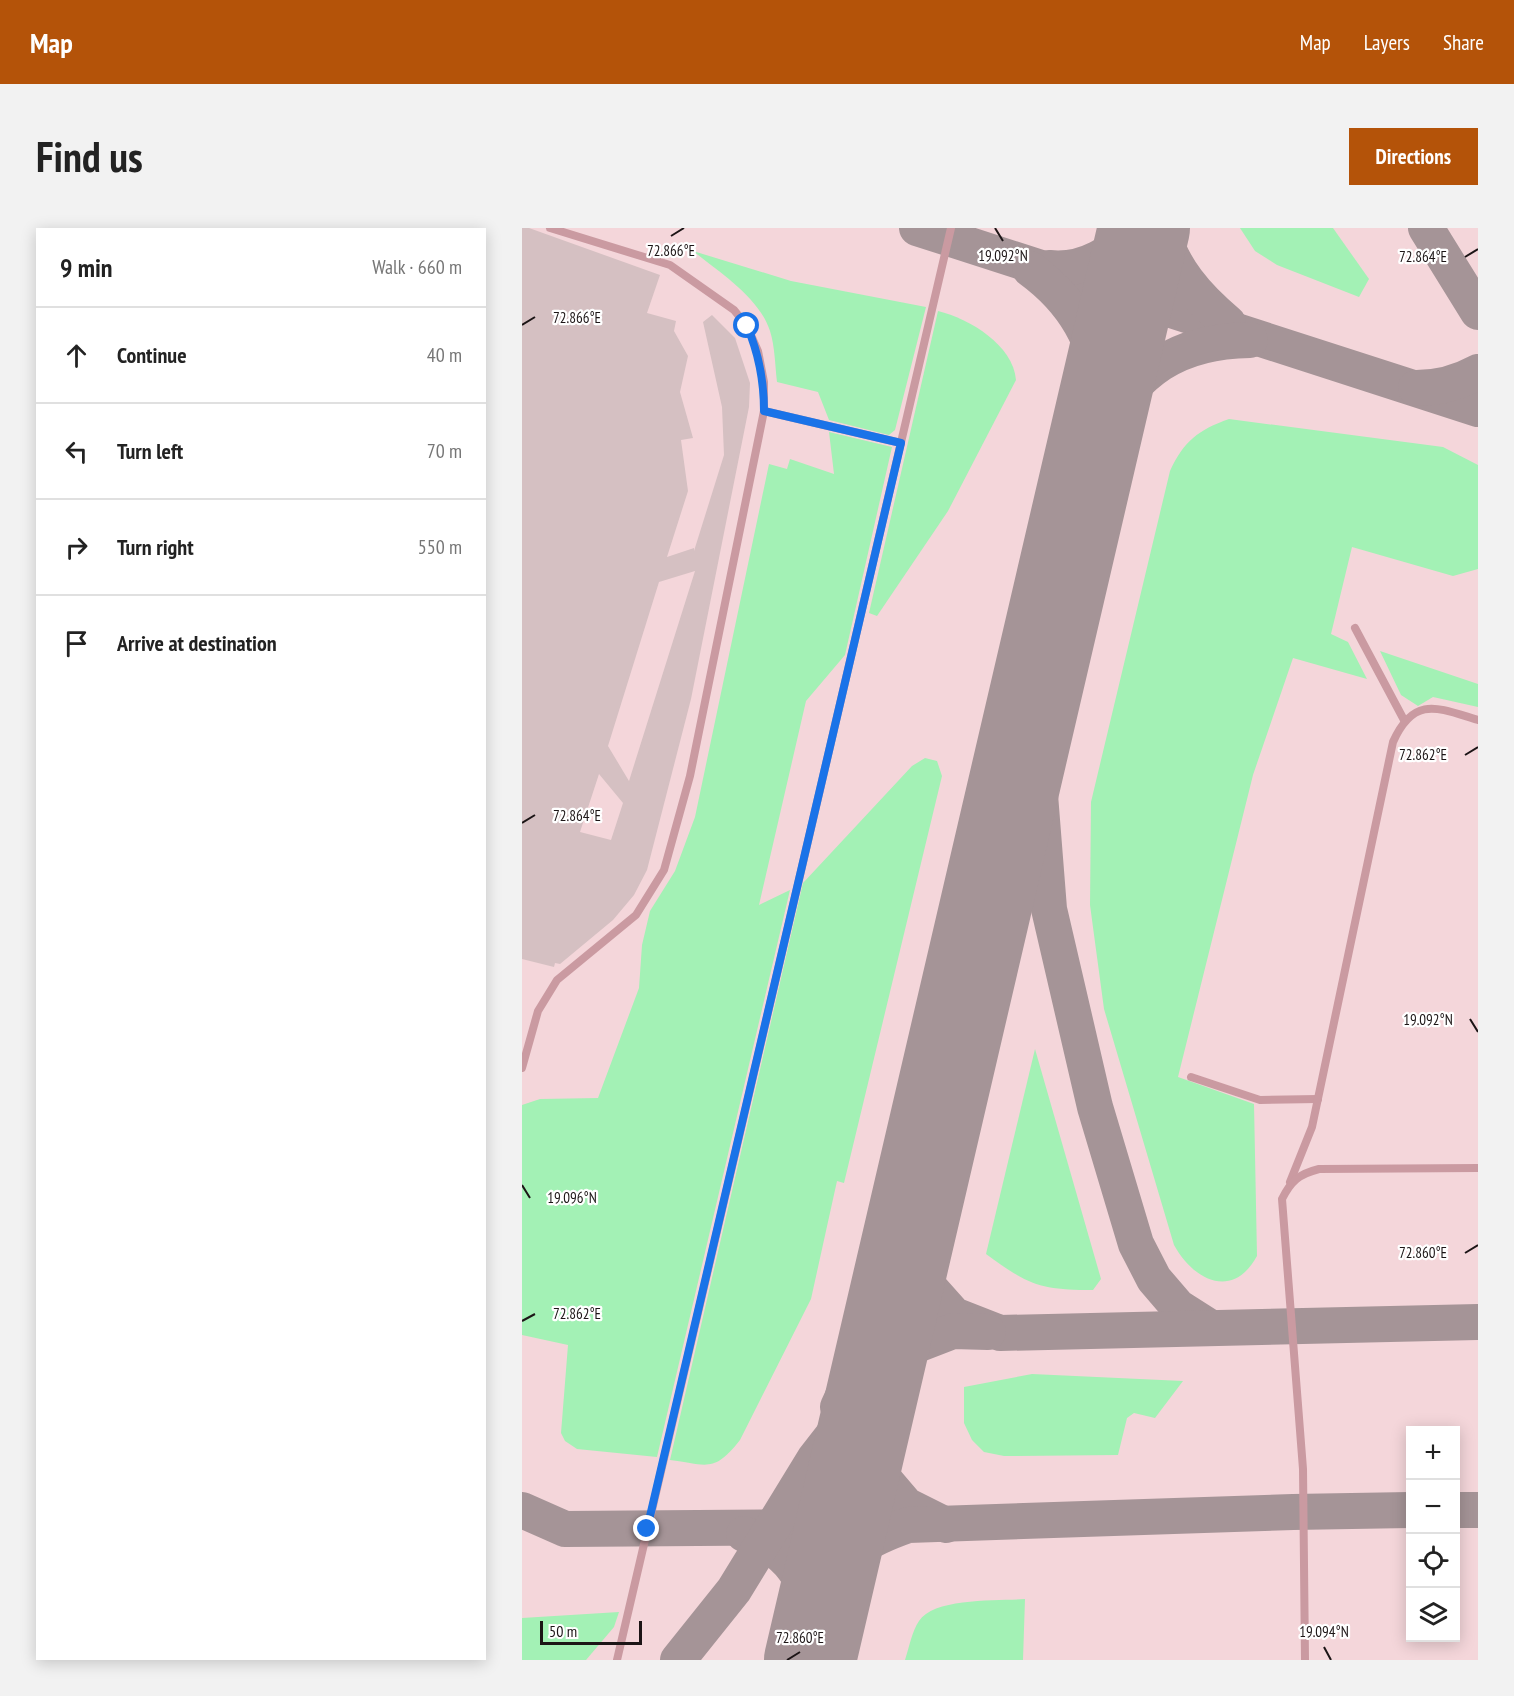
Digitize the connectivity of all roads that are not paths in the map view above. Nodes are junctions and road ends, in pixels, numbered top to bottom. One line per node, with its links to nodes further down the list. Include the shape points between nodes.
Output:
1 (550, 228): 3 (lane, via 670,266 734,310 747,326 758,351)
2 (951, 228): 4 (lane)
3 (764, 411): 4 (lane); 8 (lane, via 690,776 664,870 636,915 557,980 538,1011)
4 (901, 443): 13 (lane)
5 (1355, 628): 6 (lane)
6 (1404, 720): 7 (lane, via 1432,707); 10 (lane, via 1392,742)
7 (1478, 720)
8 (522, 1068)
9 (1191, 1077): 10 (lane, via 1260,1100)
10 (1318, 1100): 12 (lane, via 1312,1127)
11 (1478, 1168): 12 (lane, via 1319,1169 1302,1173)
12 (1289, 1184): 14 (lane, via 1282,1199 1281,1216 1303,1469)
13 (617, 1660)
14 (1305, 1660)

